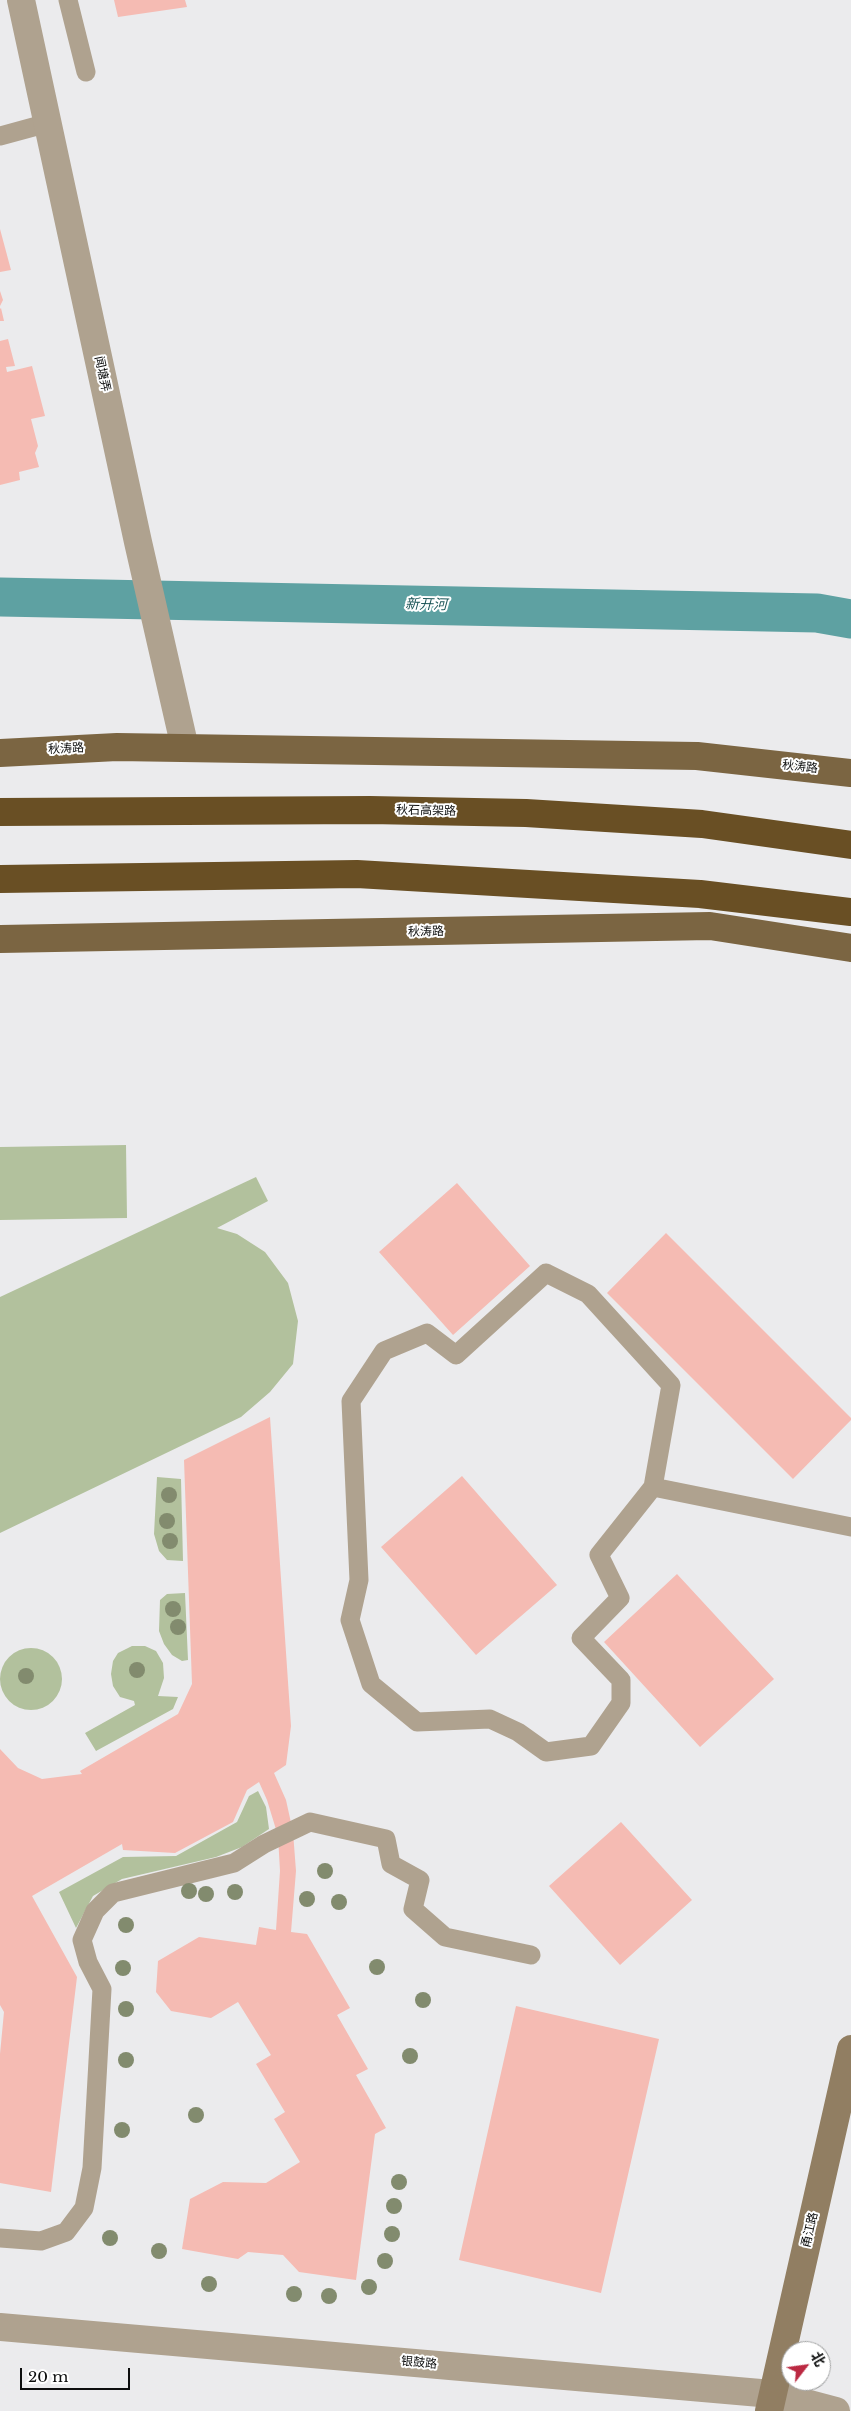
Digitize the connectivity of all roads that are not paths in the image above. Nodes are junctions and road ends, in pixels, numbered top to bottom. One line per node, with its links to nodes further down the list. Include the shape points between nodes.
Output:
1 (22, 0): 4 (street, 闻塘弄)
2 (68, 0): 3 (lane)
3 (86, 72)
4 (48, 123): 5 (lane); 6 (street, 闻塘弄)
5 (0, 136)
6 (186, 748): 7 (main road, 秋涛路, via 117,746); 8 (main road, 秋涛路, via 696,756)
7 (0, 753)
8 (851, 773)
9 (0, 812): 10 (highway, 秋石高架路, via 370,810 526,813 702,824)
10 (851, 845)
11 (0, 879): 12 (highway, via 358,874 700,894)
12 (851, 912)
13 (0, 939): 14 (main road, 秋涛路, via 710,926)
14 (851, 948)
15 (653, 1487): 15 (lane, via 671,1385 588,1294 546,1273 456,1355 427,1333 384,1351 351,1401 359,1580 350,1620 371,1684 417,1722 490,1719 518,1732 546,1752 591,1746 621,1703 621,1680 581,1638 620,1598 599,1554); 16 (lane)
16 (851, 1527)
17 (530, 1955): 19 (lane, via 445,1937 413,1909 420,1880 391,1864 386,1839 310,1822 234,1863 113,1893 95,1911 82,1940 88,1962 102,1989 91,2196 66,2232 41,2241)
18 (851, 2049): 21 (main road, 甬江路)
19 (0, 2238)
20 (0, 2327): 21 (street, 银鼓路)
21 (770, 2402): 22 (street, 银鼓路)
22 (836, 2411)

